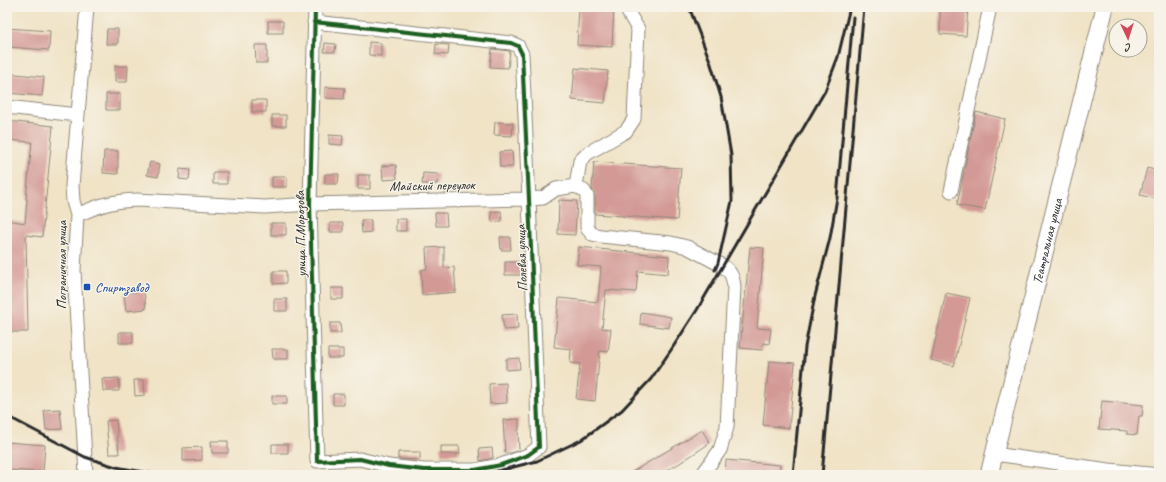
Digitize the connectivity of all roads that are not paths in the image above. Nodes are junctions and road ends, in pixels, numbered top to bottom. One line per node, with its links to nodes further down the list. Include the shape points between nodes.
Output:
1 (87, 7): 8 (street, Пограничная улица)
2 (315, 7): 6 (street, улица П.Морозова)
3 (625, 7): 9 (street, via 638,29 634,118 626,131 588,153 580,161)
4 (990, 7): 10 (street)
5 (1105, 7): 14 (main road, Театральная улица)
6 (314, 22): 11 (street, Полевая улица, via 511,43 518,46 522,54); 12 (street, улица П.Морозова)
7 (7, 107): 8 (street)
8 (77, 115): 13 (street, Пограничная улица, via 72,186)
9 (576, 186): 11 (street, Майский переулок, via 556,189 543,198); 18 (street, via 587,196 587,228 592,234 687,246 713,259 728,269 733,276 727,427 720,450)
10 (951, 191)
11 (529, 199): 12 (street, Майский переулок); 15 (street, Полевая улица, via 539,447 528,455 501,465 475,470 424,470 360,459)
12 (310, 204): 13 (street, Майский переулок, via 265,207 136,200 101,204); 15 (street, улица П.Морозова)
13 (77, 215): 17 (street, Пограничная улица, via 74,271)
14 (994, 454): 16 (street, via 1109,470); 19 (main road, Театральная улица)
15 (317, 461)
16 (1159, 474)
17 (86, 475)
18 (702, 475)
19 (989, 475)

